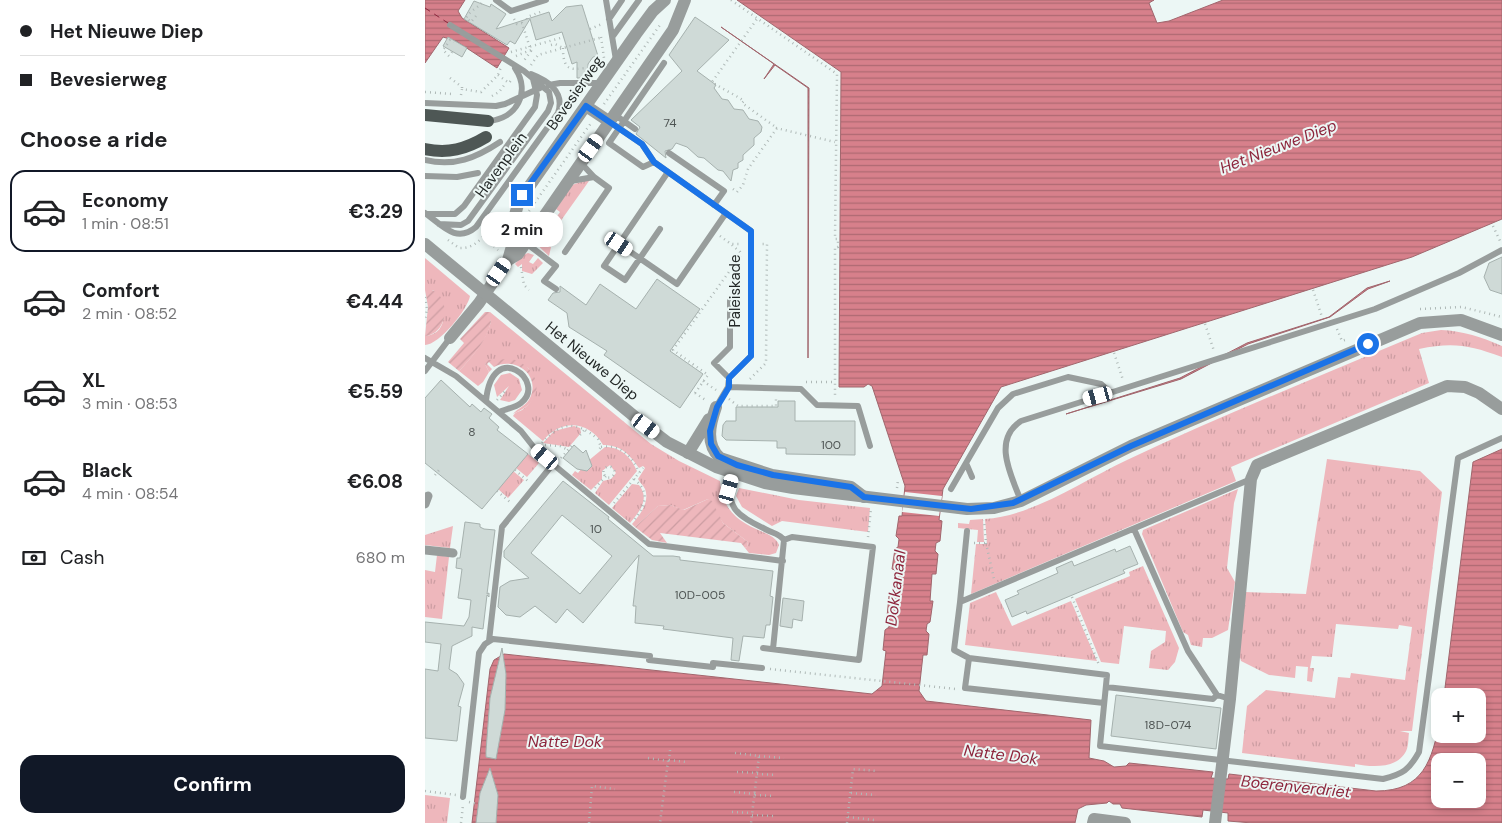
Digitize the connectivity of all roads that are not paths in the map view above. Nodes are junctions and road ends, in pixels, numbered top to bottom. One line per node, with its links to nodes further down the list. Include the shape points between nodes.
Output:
1 (496, 0): 2 (lane, via 511,11)
2 (546, 0)
3 (606, 0): 9 (lane)
4 (622, 0): 9 (lane)
5 (639, 0): 11 (lane)
6 (685, 0): 8 (street, Bevesierweg)
7 (659, 1): 8 (street, Bevesierweg, via 674,5 680,13); 13 (street, Bevesierweg)
8 (679, 18): 23 (street, Bevesierweg)
9 (609, 19): 11 (lane)
10 (450, 25): 12 (lane, Havenplein)
11 (613, 36): 13 (lane)
12 (514, 61): 15 (lane, Havenplein); 21 (lane, Havenplein, via 523,82 521,99 506,117)
13 (617, 62): 17 (street, Bevesierweg)
14 (664, 63): 22 (lane, Paleiskade)
15 (524, 71): 16 (lane, Havenplein); 40 (lane, Havenplein, via 558,92 561,107 558,113 476,227 464,234 454,234)
16 (533, 78): 38 (lane, Havenplein, via 537,95 535,107 464,206 455,214); 40 (lane, Havenplein, via 549,92 551,103 548,110 468,221 461,225)
17 (595, 84): 18 (lane, via 550,85 496,106); 19 (street, Bevesierweg)
18 (425, 103)
19 (586, 106): 23 (street); 48 (street, Bevesierweg, via 519,202)
20 (425, 115): 21 (main road, Havenplein)
21 (488, 121)
22 (624, 121): 23 (lane, Paleiskade); 23 (lane, via 618,117); 24 (lane)
23 (614, 125): 30 (street, Bevesierweg); 31 (lane, Paleiskade, via 642,144); 31 (lane, Paleiskade, via 609,143 643,167)
24 (635, 129)
25 (486, 137): 27 (main road, Havenplein, via 454,151)
26 (500, 142): 29 (lane, Havenplein, via 461,161)
27 (425, 149)
28 (669, 153): 37 (lane, via 724,191)
29 (425, 160)
30 (581, 162): 35 (lane); 36 (street, Bevesierweg)
31 (654, 162): 33 (lane, Paleiskade)
32 (478, 172): 34 (lane, Havenplein, via 457,177)
33 (668, 172): 37 (lane, Paleiskade); 44 (lane)
34 (425, 176)
35 (594, 177): 36 (lane); 46 (lane, via 609,188)
36 (565, 184): 42 (street, Bevesierweg)
37 (714, 205): 39 (lane, Paleiskade)
38 (426, 213): 40 (lane, Havenplein)
39 (726, 213): 47 (lane, via 677,284); 57 (lane, Paleiskade, via 751,231 751,356)
40 (439, 224)
41 (660, 229): 47 (lane)
42 (525, 242): 48 (street, Bevesierweg, via 518,254); 49 (lane, via 556,266 545,281)
43 (425, 244): 50 (street, Het Nieuwe Diep)
44 (619, 244): 47 (lane); 47 (lane, via 604,266 625,280)
45 (1502, 248): 59 (lane, via 1459,273 1375,309)
46 (565, 252)
47 (639, 258)
48 (508, 260): 50 (street, Bevesierweg)
49 (556, 289)
50 (484, 293): 53 (street, Bevesierweg, via 479,304); 66 (street, Het Nieuwe Diep, via 646,426)
51 (731, 302): 57 (lane, via 730,347 714,364)
52 (1502, 335): 74 (street, Het Nieuwe Diep, via 1461,320 1414,320 1131,446)
53 (450, 338): 55 (lane)
54 (425, 358): 55 (lane)
55 (431, 363): 56 (lane); 60 (lane, via 456,376)
56 (425, 371)
57 (729, 378): 58 (lane)
58 (729, 387): 61 (lane); 65 (lane, via 801,389 817,405 858,406)
59 (1111, 393): 67 (lane, via 1101,384 1068,377 1013,394 998,408); 74 (lane, via 1028,417 1012,428 1006,440 1005,454)
60 (486, 401): 63 (lane); 63 (lane, via 489,380 497,370 509,368 521,372 528,383 527,395 519,405)
61 (718, 405): 66 (street); 73 (street, via 709,436 720,458 773,475 851,487)
62 (1502, 409): 71 (street, via 1465,387 1447,386 1257,465)
63 (499, 412): 68 (lane)
64 (1502, 438): 91 (lane, via 1458,458 1419,752 1411,765 1401,775 1383,780)
65 (870, 446)
66 (688, 453): 69 (street, Het Nieuwe Diep)
67 (966, 462): 70 (lane); 72 (lane)
68 (554, 464): 80 (lane, via 649,544); 82 (lane, via 502,527)
69 (733, 474): 73 (street, Het Nieuwe Diep, via 793,488); 77 (lane, via 728,495 731,504)
70 (973, 476)
71 (1251, 479): 75 (lane); 89 (street)
72 (951, 489)
73 (864, 497): 74 (street, Het Nieuwe Diep, via 983,509)
74 (1021, 501)
75 (1134, 529): 81 (lane); 88 (lane, via 1188,651)
76 (967, 531): 81 (lane)
77 (784, 540): 80 (lane); 84 (lane, via 792,537 873,547 859,660)
78 (427, 551): 79 (street)
79 (453, 554)
80 (783, 561): 84 (lane)
81 (960, 602): 85 (lane, via 954,650)
82 (489, 641): 86 (lane, via 497,638 650,656 649,660 713,667 713,663); 92 (lane, via 479,653)
83 (763, 648): 84 (lane)
84 (773, 649)
85 (969, 658): 87 (lane, via 1107,675); 90 (lane, via 965,688)
86 (762, 668)
87 (1105, 687): 88 (lane, via 1213,699); 90 (lane)
88 (1217, 695): 89 (lane)
89 (1230, 699): 91 (street)
90 (1104, 703): 91 (lane, via 1100,746)
91 (1224, 760): 93 (street)
92 (463, 797)
93 (1215, 817)
94 (1093, 823): 95 (street, via 1094,819)
95 (1125, 823)

